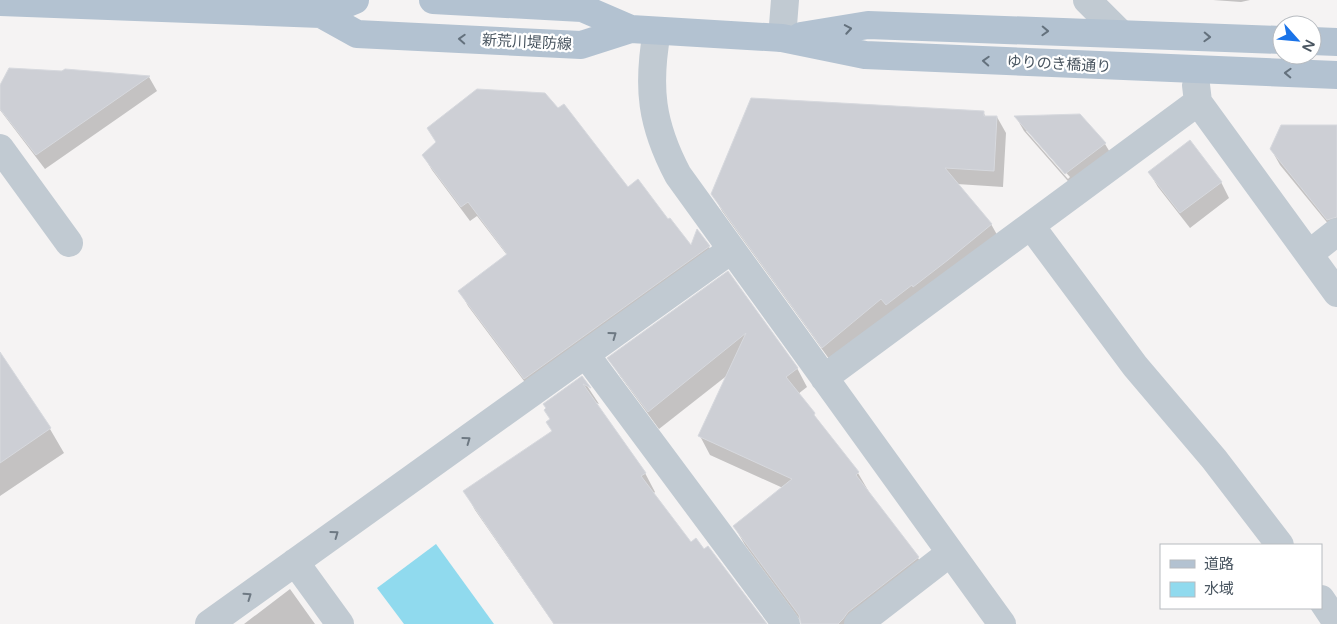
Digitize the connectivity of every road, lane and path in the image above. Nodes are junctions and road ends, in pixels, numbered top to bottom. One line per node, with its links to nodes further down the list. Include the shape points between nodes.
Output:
1 (355, 0): 7 (main road)
2 (433, 0): 5 (main road)
3 (785, 0): 10 (street)
4 (1087, 0): 9 (street)
5 (492, 1): 8 (main road, via 582,8)
6 (0, 2): 7 (main road)
7 (321, 14): 8 (main road, 新荒川堤防線, one-way to 7, via 582,45 357,34)
8 (644, 30): 10 (main road, ゆりのき橋通り); 21 (street, via 653,105 666,153)
9 (1121, 34): 10 (main road, ゆりのき橋通り, one-way to 9, via 868,25); 11 (main road, ゆりのき橋通り, one-way to 11)
10 (782, 38): 14 (main road, ゆりのき橋通り, one-way to 10, via 865,56)
11 (1272, 40)
12 (1322, 41): 13 (main road)
13 (1337, 42)
14 (1194, 70): 15 (main road, ゆりのき橋通り, one-way to 14); 16 (street)
15 (1337, 75)
16 (1198, 102): 18 (street); 22 (street)
17 (0, 148): 20 (street)
18 (1031, 226): 25 (street); 26 (street, via 1135,366 1214,458)
19 (1337, 232): 22 (street)
20 (69, 243)
21 (730, 250): 24 (street, one-way to 21); 25 (street)
22 (1309, 254): 23 (street)
23 (1337, 293)
24 (586, 355): 28 (street, one-way to 24); 33 (street)
25 (824, 378): 27 (street)
26 (1279, 544)
27 (950, 553): 34 (street); 35 (street)
28 (295, 562): 31 (street, one-way to 28); 32 (street)
29 (1322, 600): 30 (street)
30 (1337, 623)
31 (209, 624)
32 (340, 624)
33 (786, 624)
34 (858, 624)
35 (1002, 624)

